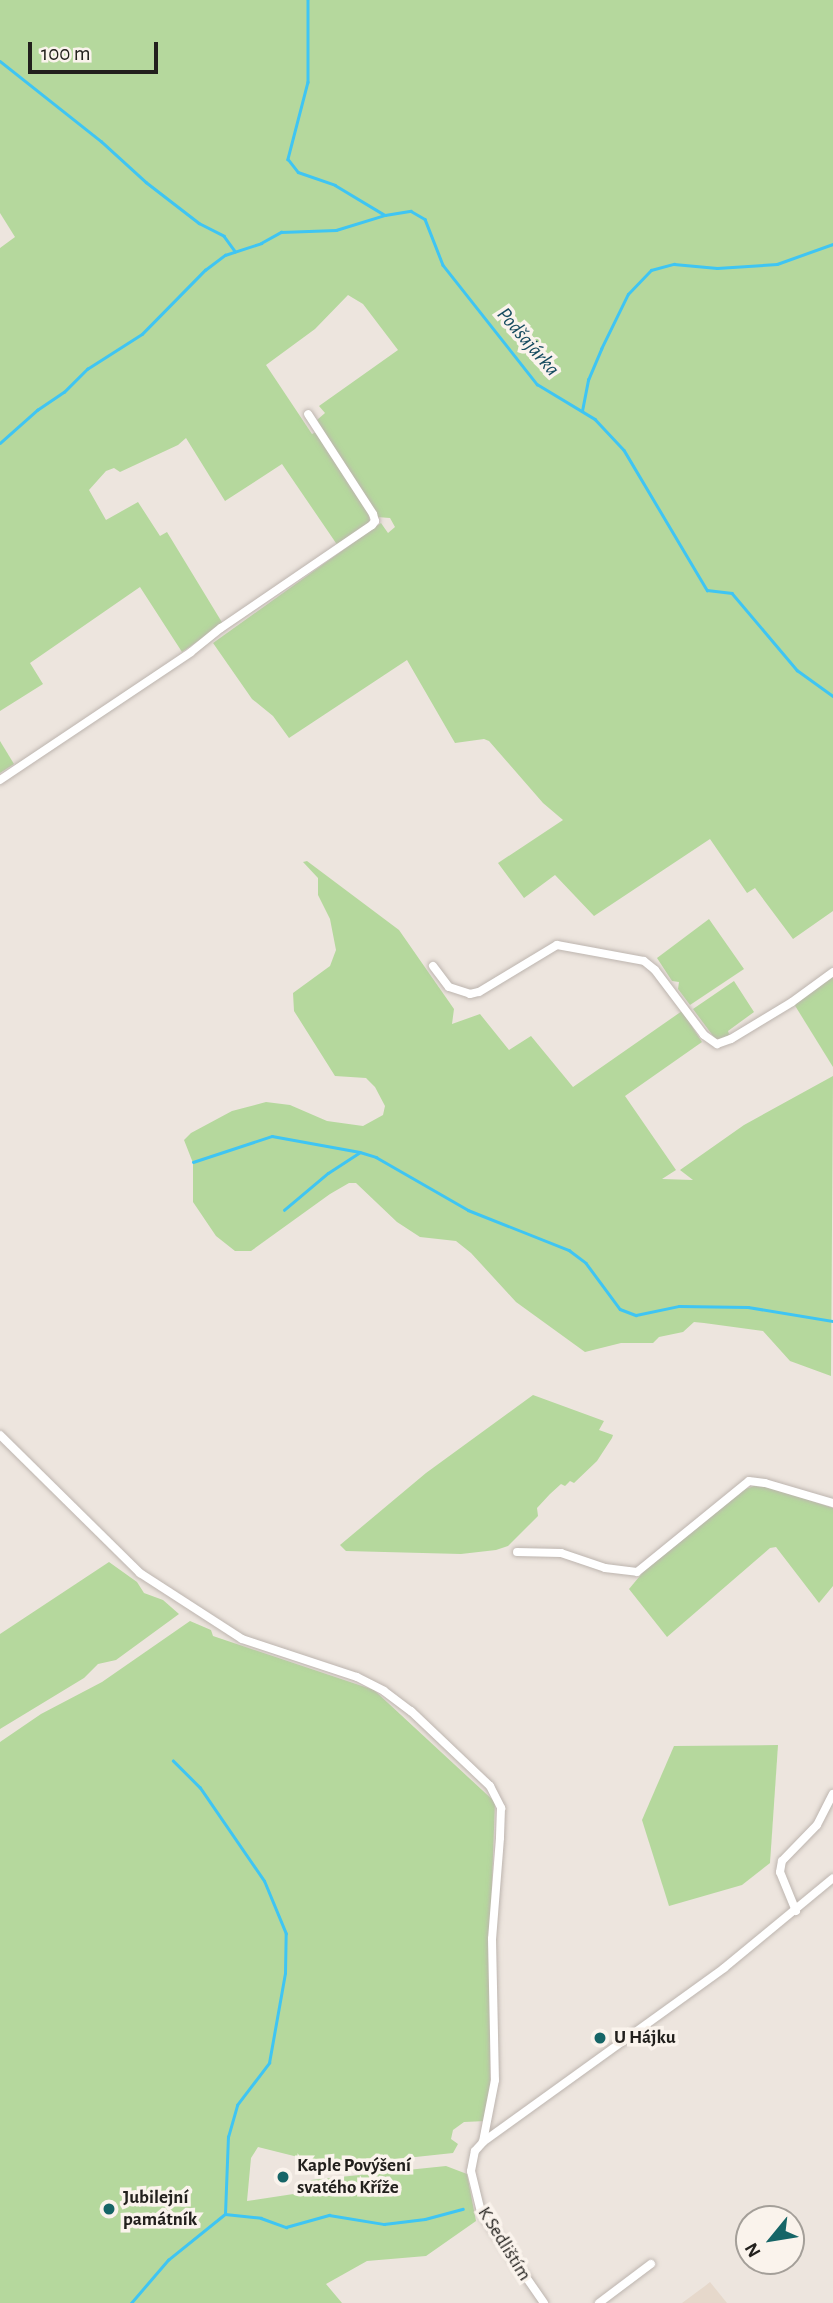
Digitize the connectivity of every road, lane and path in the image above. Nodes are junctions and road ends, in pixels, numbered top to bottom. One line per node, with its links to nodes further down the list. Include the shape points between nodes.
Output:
1 (308, 414): 2 (street, via 373,514 372,525)
2 (0, 780)
3 (433, 965): 4 (street, via 449,987 470,994 557,945 645,961 704,1035 717,1044 731,1040)
4 (833, 972)
5 (0, 1435): 11 (street, K Sedlištím, via 140,1573 242,1639 357,1677 384,1691 490,1786 501,1808 492,1939 495,2080)
6 (833, 1503): 7 (street, via 749,1481 637,1572 605,1568 561,1553)
7 (517, 1552)
8 (833, 1794): 10 (street, via 817,1825 782,1861 780,1872)
9 (833, 1878): 10 (street)
10 (796, 1911): 11 (street, via 662,2015)
11 (483, 2142): 13 (street, K Sedlištím, via 471,2165 478,2206)
12 (651, 2264): 14 (street)
13 (544, 2303)
14 (599, 2303)

